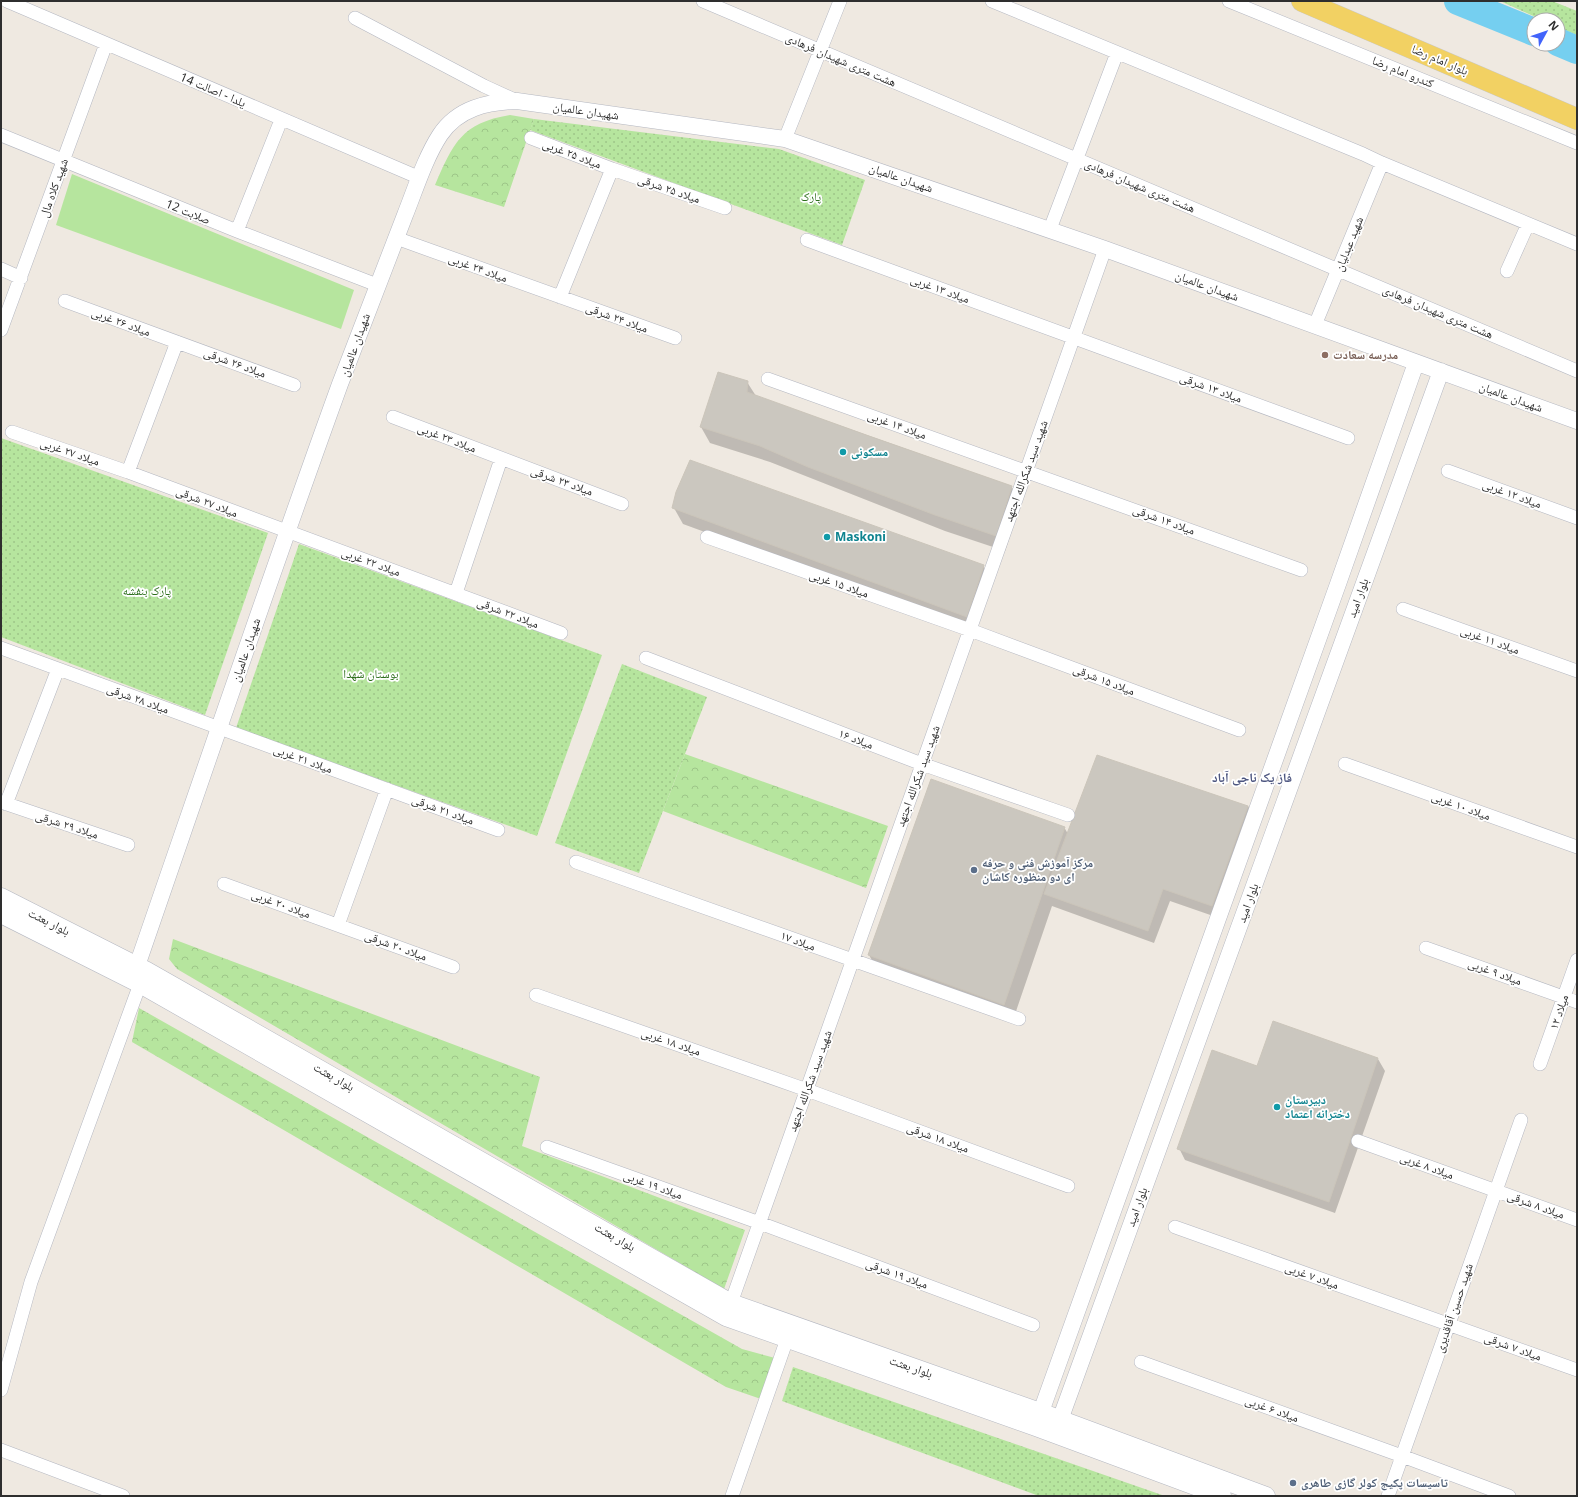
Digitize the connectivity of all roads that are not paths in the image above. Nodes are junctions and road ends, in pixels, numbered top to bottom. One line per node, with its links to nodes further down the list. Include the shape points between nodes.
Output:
1 (6, 1): 8 (street, یلدا - اصالت 14)
2 (703, 1): 9 (street, هشت متری شهیدان فرهادی)
3 (840, 1): 9 (street)
4 (992, 1): 10 (street)
5 (1229, 1): 17 (street, کندرو امام رضا)
6 (1302, 1): 12 (main road, بلوار امام رضا)
7 (355, 18): 11 (street)
8 (106, 44): 13 (street, یلدا - اصالت 14); 19 (street, شهید کلاه مال)
9 (820, 51): 16 (street); 18 (street, هشت متری شهیدان فرهادی)
10 (1116, 53): 18 (street); 20 (street)
11 (517, 101): 16 (street, شهیدان عالمیان); 22 (street, شهیدان عالمیان, via 481,105 450,122 440,135)
12 (1577, 119)
13 (281, 120): 22 (street, یلدا - اصالت 14); 26 (street)
14 (1, 135): 19 (street, صلابت 12)
15 (531, 138): 21 (street, میلاد ۲۵ غربی)
16 (785, 139): 25 (street, شهیدان عالمیان)
17 (1577, 143)
18 (1077, 160): 25 (street); 32 (street, هشت متری شهیدان فرهادی)
19 (64, 162): 26 (street, صلابت 12); 34 (street, شهید کلاه مال)
20 (1382, 163): 24 (street); 32 (street, شهید عبدلیان)
21 (612, 170): 23 (street, میلاد ۲۵ شرقی); 36 (street)
22 (420, 178): 27 (street, شهیدان عالمیان)
23 (725, 208)
24 (1528, 224): 29 (street); 33 (street)
25 (1050, 230): 30 (street, شهیدان عالمیان)
26 (237, 231): 35 (street, صلابت 12)
27 (396, 238): 35 (street, شهیدان عالمیان); 36 (street, میلاد ۲۴ غربی)
28 (807, 240): 41 (street, میلاد ۱۳ غربی)
29 (1577, 244)
30 (1106, 249): 38 (street, شهیدان عالمیان); 41 (street, شهید سید شکرالله اجتهد)
31 (1, 269): 34 (street)
32 (1338, 270): 38 (street, شهید عبدلیان); 44 (street, هشت متری شهیدان فرهادی)
33 (1508, 271)
34 (21, 278): 39 (street, شهید کلاه مال)
35 (377, 285): 58 (street, شهیدان عالمیان)
36 (560, 297): 40 (street, میلاد ۲۴ شرقی)
37 (65, 301): 42 (street, میلاد ۲۶ غربی)
38 (1315, 326): 43 (street, شهیدان عالمیان)
39 (1, 330)
40 (675, 338)
41 (1074, 338): 51 (street, میلاد ۱۳ شرقی); 53 (street, شهید سید شکرالله اجتهد)
42 (177, 342): 47 (street, میلاد ۲۶ شرقی); 55 (street)
43 (1416, 363): 45 (street, شهیدان عالمیان); 84 (street, بلوار امید)
44 (1577, 371)
45 (1441, 372): 49 (street, شهیدان عالمیان); 85 (street, بلوار امید)
46 (768, 379): 53 (street, میلاد ۱۴ غربی)
47 (294, 384)
48 (393, 417): 52 (street, میلاد ۲۳ غربی)
49 (1577, 421)
50 (12, 432): 55 (street, میلاد ۲۷ غربی)
51 (1348, 438)
52 (501, 459): 56 (street, میلاد ۲۳ شرقی); 61 (street)
53 (1026, 471): 60 (street, میلاد ۱۴ شرقی); 63 (street, شهید سید شکرالله اجتهد)
54 (1448, 471): 57 (street, میلاد ۱۲ غربی)
55 (128, 472): 58 (street, میلاد ۲۷ شرقی)
56 (622, 504)
57 (1577, 518)
58 (287, 532): 61 (street, میلاد ۲۲ غربی); 69 (street, شهیدان عالمیان)
59 (707, 537): 63 (street, میلاد ۱۵ غربی)
60 (1301, 570)
61 (456, 593): 64 (street, میلاد ۲۲ شرقی)
62 (1403, 609): 68 (street, میلاد ۱۱ غربی)
63 (970, 630): 70 (street, میلاد ۱۵ شرقی); 71 (street, شهید سید شکرالله اجتهد)
64 (561, 633)
65 (1, 648): 67 (street, میلاد ۲۸ شرقی)
66 (646, 658): 71 (street, میلاد ۱۶)
67 (58, 669): 69 (street, میلاد ۲۸ شرقی); 74 (street)
68 (1577, 671)
69 (218, 728): 73 (street, میلاد ۲۱ غربی); 89 (street, شهیدان عالمیان)
70 (1238, 730)
71 (922, 764): 75 (street, میلاد ۱۶); 87 (street, شهید سید شکرالله اجتهد)
72 (1345, 764): 78 (street, میلاد ۱۰ غربی)
73 (387, 789): 76 (street, میلاد ۲۱ شرقی); 83 (street)
74 (4, 803): 77 (street, میلاد ۲۹ شرقی)
75 (1068, 815)
76 (498, 830)
77 (128, 845)
78 (1577, 847)
79 (576, 862): 87 (street, میلاد ۱۷)
80 (224, 884): 83 (street, میلاد ۲۰ غربی)
81 (1, 897): 89 (main road, بلوار بعثت)
82 (1, 914): 91 (main road, بلوار بعثت)
83 (338, 925): 90 (street, میلاد ۲۰ شرقی)
84 (1213, 933): 85 (street); 95 (street, بلوار امید)
85 (1234, 940): 97 (street, بلوار امید)
86 (1426, 948): 93 (street, میلاد ۹ غربی)
87 (853, 960): 96 (street, میلاد ۱۷); 99 (street, شهید سید شکرالله اجتهد)
88 (1577, 960): 93 (street, میلاد ۱۲)
89 (137, 966): 108 (main road, بلوار بعثت)
90 (453, 967)
91 (140, 984): 111 (main road, بلوار بعثت, via 726,1317); 114 (street, via 31,1282)
92 (536, 995): 99 (street, میلاد ۱۸ غربی)
93 (1564, 997): 94 (street, میلاد ۹ غربی); 98 (street, میلاد ۱۲)
94 (1577, 1002)
95 (1182, 1018): 97 (street); 115 (street, بلوار امید)
96 (1019, 1019)
97 (1204, 1024): 116 (street, بلوار امید)
98 (1540, 1064)
99 (807, 1090): 103 (street, میلاد ۱۸ شرقی); 106 (street, شهید سید شکرالله اجتهد)
100 (1521, 1120): 104 (street, شهید حسین آقاقدیری)
101 (1358, 1141): 104 (street, میلاد ۸ غربی)
102 (547, 1147): 106 (street, میلاد ۱۹ غربی)
103 (1068, 1186)
104 (1496, 1191): 105 (street, میلاد ۸ شرقی); 109 (street, شهید حسین آقاقدیری)
105 (1577, 1220)
106 (760, 1223): 108 (street, شهید سید شکرالله اجتهد); 110 (street, میلاد ۱۹ شرقی)
107 (1175, 1227): 109 (street, میلاد ۷ غربی)
108 (731, 1303): 115 (main road, بلوار بعثت)
109 (1449, 1324): 113 (street, میلاد ۷ شرقی); 118 (street, شهید حسین آقاقدیری)
110 (1033, 1325)
111 (787, 1339): 115 (main road, بلوار بعثت); 120 (street)
112 (1141, 1362): 118 (street, میلاد ۶ غربی)
113 (1577, 1370)
114 (1, 1390)
115 (1038, 1420): 116 (main road, بلوار بعثت)
116 (1058, 1427): 121 (main road, بلوار بعثت); 122 (main road, بلوار بعثت)
117 (1, 1450): 119 (street)
118 (1402, 1456): 123 (street, شهید حسین آقاقدیری); 124 (street, میلاد ۶ غربی)
119 (122, 1496)
120 (732, 1496)
121 (1222, 1496)
122 (1266, 1496)
123 (1388, 1496)
124 (1509, 1496)

